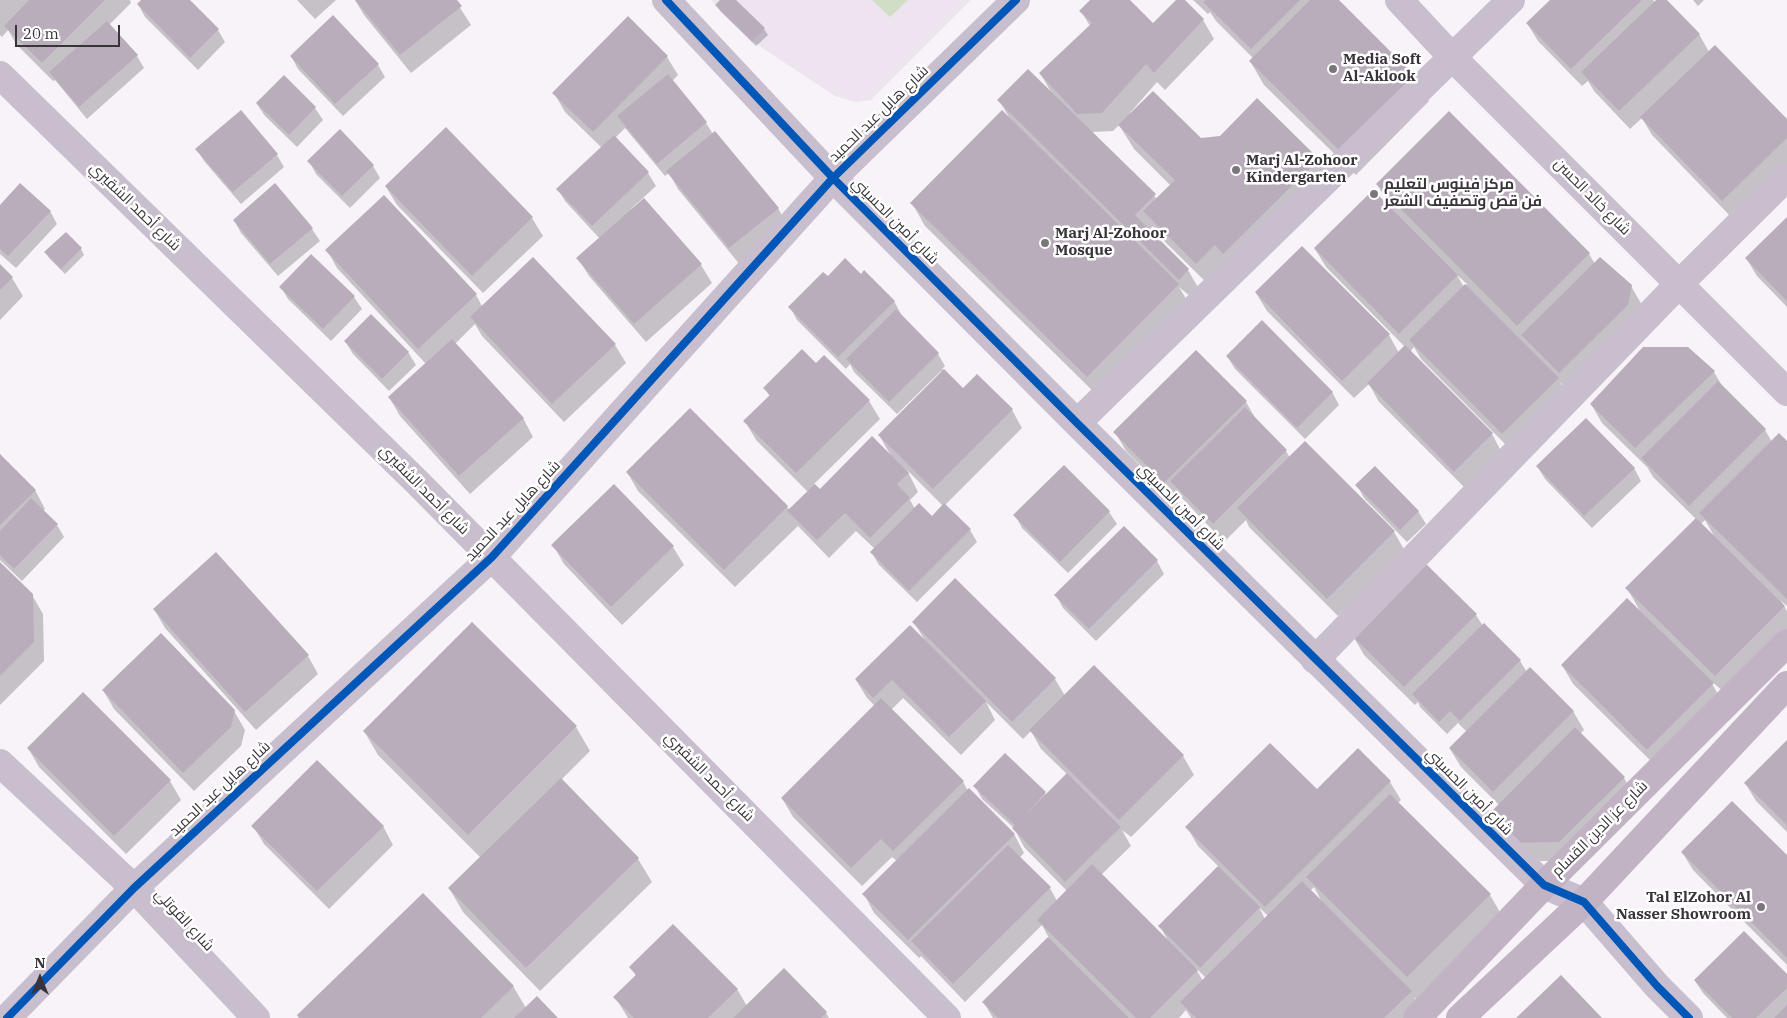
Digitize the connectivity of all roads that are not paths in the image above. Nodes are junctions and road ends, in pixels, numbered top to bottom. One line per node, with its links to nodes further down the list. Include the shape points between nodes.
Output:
1 (666, 0): 8 (street, شارع أمين الحسيني)
2 (1016, 0): 8 (street, شارع هايل عبد الحميد)
3 (1399, 0): 5 (street, شارع خالد الحسن)
4 (1511, 0): 5 (street)
5 (1452, 57): 9 (street, شارع خالد الحسن); 11 (street)
6 (0, 75): 12 (street, شارع أحمد الشقيري)
7 (1787, 177): 9 (street)
8 (833, 178): 11 (street, شارع أمين الحسيني); 12 (street, شارع هايل عبد الحميد)
9 (1679, 284): 10 (street, شارع خالد الحسن); 14 (street)
10 (1787, 392)
11 (1077, 423): 14 (street, شارع أمين الحسيني)
12 (492, 557): 18 (street, شارع هايل عبد الحميد); 22 (street, شارع أحمد الشقيري)
13 (1787, 643): 17 (main road, شارع عز الدين القسام)
14 (1315, 660): 17 (street, شارع أمين الحسيني)
15 (1787, 685): 19 (main road)
16 (0, 763): 18 (street, شارع القوتلي)
17 (1544, 885): 19 (street, شارع أمين الحسيني); 23 (main road, شارع عز الدين القسام)
18 (134, 888): 20 (street, شارع هايل عبد الحميد); 21 (street, شارع القوتلي)
19 (1584, 902): 24 (main road); 25 (street, شارع أمين الحسيني)
20 (7, 1018)
21 (256, 1018)
22 (947, 1018)
23 (1417, 1018)
24 (1460, 1018)
25 (1689, 1018)

